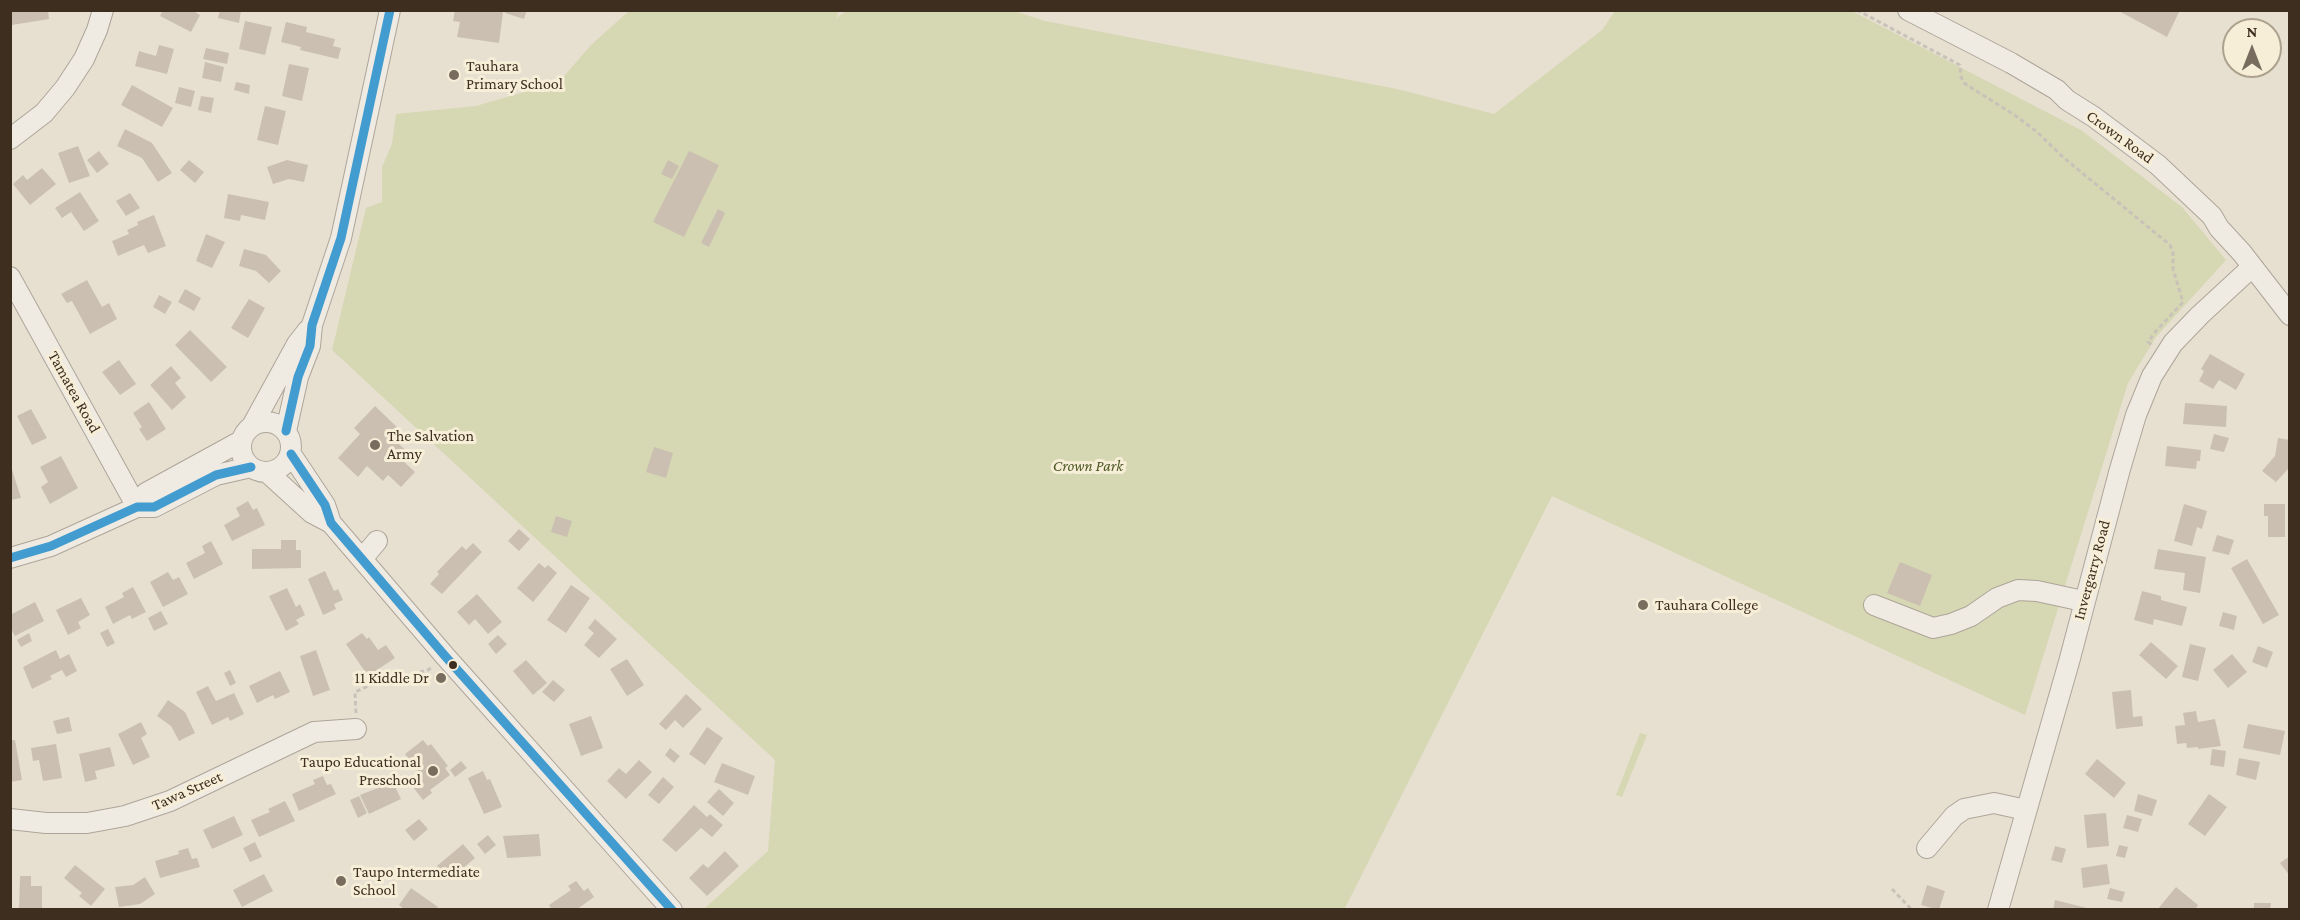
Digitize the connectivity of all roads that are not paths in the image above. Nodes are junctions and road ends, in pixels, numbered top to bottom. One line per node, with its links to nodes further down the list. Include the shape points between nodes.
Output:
1 (103, 10): 4 (street, via 84,59 65,88 44,114)
2 (390, 10): 8 (street, via 341,238)
3 (1908, 10): 5 (street, Crown Road, via 2057,90 2126,140 2212,216)
4 (10, 139)
5 (2252, 267): 7 (street, Crown Road); 18 (street, Invergarry Road, via 2173,343 2152,376 2136,415)
6 (10, 277): 13 (street, Tamatea Road)
7 (2289, 315)
8 (312, 325): 9 (street, via 310,346 298,377); 10 (street, via 297,344)
9 (286, 431): 10 (street, via 266,421); 11 (street)
10 (247, 433): 12 (street, via 242,456); 13 (street, via 146,494)
11 (291, 454): 12 (street, via 282,467); 14 (street, via 325,505)
12 (259, 470): 13 (street, via 216,475 153,507); 14 (street, via 312,513)
13 (137, 507): 16 (street, via 61,543)
14 (331, 523): 17 (street)
15 (377, 541): 17 (street)
16 (10, 558)
17 (362, 559): 24 (street)
18 (2083, 601): 19 (street, via 2018,590 1997,598 1971,616 1933,628); 21 (street, Invergarry Road)
19 (1874, 604)
20 (357, 729): 22 (street, Tawa Street, via 314,732 170,801 125,816 87,823)
21 (2026, 810): 23 (street, via 1994,804 1964,809); 25 (street, Invergarry Road)
22 (10, 819)
23 (1927, 848)
24 (672, 909)
25 (1998, 909)

